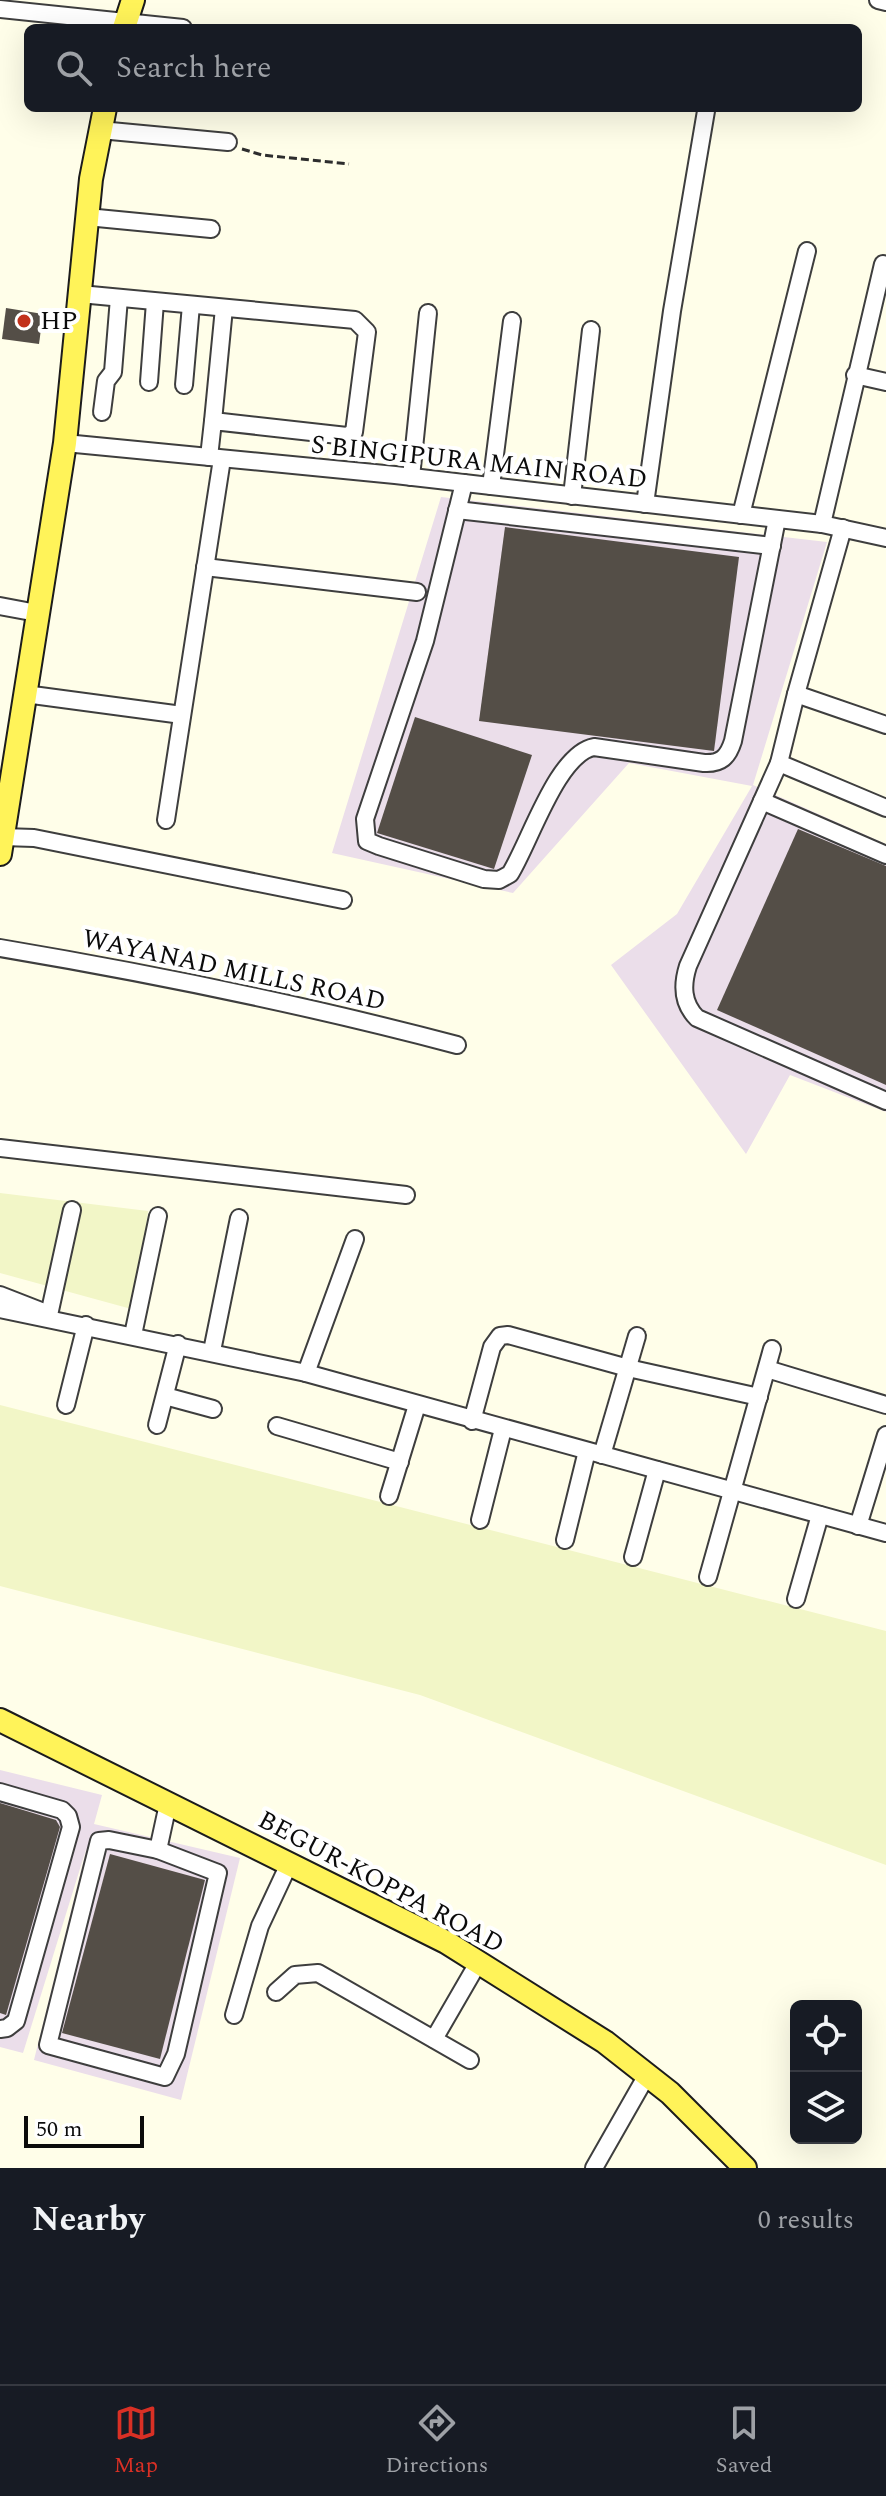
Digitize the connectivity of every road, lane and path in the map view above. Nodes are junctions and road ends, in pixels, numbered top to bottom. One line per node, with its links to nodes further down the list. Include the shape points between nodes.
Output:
1 (133, 0): 6 (main road)
2 (878, 0): 3 (street)
3 (886, 2)
4 (0, 9): 5 (street)
5 (117, 24)
6 (125, 24)
7 (706, 112): 35 (street)
8 (102, 119): 9 (street); 11 (main road)
9 (228, 142): 10 (path, via 262,155)
10 (349, 164)
11 (87, 217): 12 (street); 15 (main road)
12 (211, 229)
13 (807, 251): 37 (street)
14 (883, 264): 23 (street)
15 (80, 294): 16 (street); 29 (main road)
16 (119, 298): 17 (street); 27 (street, via 113,372 106,381)
17 (155, 302): 18 (street); 24 (street)
18 (191, 305): 19 (street); 26 (street)
19 (224, 308): 28 (street); 28 (street, via 355,320 367,332 354,432 347,436)
20 (428, 313): 31 (street)
21 (512, 321): 33 (street)
22 (591, 330): 34 (street)
23 (855, 375): 25 (street); 39 (street)
24 (149, 382)
25 (886, 382)
26 (184, 385)
27 (102, 412)
28 (213, 421): 30 (street)
29 (65, 443): 30 (street, S BINGIPURA MAIN ROAD); 46 (main road)
30 (215, 458): 31 (street, S BINGIPURA MAIN ROAD); 43 (street)
31 (411, 477): 32 (street, S BINGIPURA MAIN ROAD)
32 (464, 483): 33 (street, S BINGIPURA MAIN ROAD); 36 (street)
33 (491, 486): 34 (street, S BINGIPURA MAIN ROAD)
34 (572, 496): 35 (street, S BINGIPURA MAIN ROAD)
35 (645, 504): 37 (street, S BINGIPURA MAIN ROAD)
36 (457, 510): 42 (street); 42 (street, via 425,641 364,832 367,841 379,846 484,879 510,874 567,765 583,749 716,764 725,758 733,741)
37 (741, 515): 38 (street, S BINGIPURA MAIN ROAD)
38 (777, 519): 39 (street, S BINGIPURA MAIN ROAD); 42 (street)
39 (822, 524): 40 (street, S BINGIPURA MAIN ROAD)
40 (843, 528): 41 (street, S BINGIPURA MAIN ROAD); 48 (street)
41 (886, 538)
42 (772, 546)
43 (205, 567): 44 (street); 49 (street)
44 (417, 592)
45 (0, 606): 46 (street)
46 (37, 613): 47 (main road)
47 (25, 694): 49 (street); 55 (main road)
48 (796, 694): 50 (street); 51 (street)
49 (182, 715): 54 (street)
50 (886, 725)
51 (779, 763): 52 (street); 53 (street)
52 (762, 801): 56 (street); 60 (street, via 688,966 687,1009)
53 (886, 808)
54 (166, 820)
55 (2, 839): 57 (street, via 34,838)
56 (886, 855)
57 (343, 900)
58 (0, 948): 59 (street, WAYANAD MILLS ROAD, via 336,1013)
59 (457, 1045)
60 (886, 1101)
61 (0, 1148): 62 (street)
62 (406, 1195)
63 (72, 1210): 69 (street)
64 (158, 1216): 71 (street)
65 (239, 1218): 75 (street)
66 (355, 1239): 78 (street)
67 (0, 1295): 69 (street)
68 (0, 1309): 69 (street)
69 (53, 1317): 70 (street)
70 (86, 1325): 71 (street); 81 (street)
71 (133, 1335): 73 (street)
72 (637, 1336): 76 (street)
73 (178, 1344): 75 (street); 79 (street)
74 (772, 1349): 77 (street)
75 (212, 1351): 78 (street)
76 (628, 1368): 80 (street); 85 (street, via 500,1336 492,1347); 90 (street)
77 (767, 1369): 80 (street); 83 (street)
78 (306, 1373): 82 (street)
79 (165, 1396): 84 (street); 86 (street)
80 (759, 1397): 93 (street)
81 (66, 1405)
82 (417, 1405): 85 (street); 91 (street)
83 (886, 1405)
84 (213, 1409)
85 (472, 1421): 88 (street)
86 (157, 1425)
87 (277, 1426): 91 (street)
88 (503, 1429): 90 (street); 96 (street)
89 (886, 1435): 97 (street)
90 (594, 1453): 92 (street); 99 (street)
91 (400, 1462): 94 (street)
92 (657, 1470): 93 (street); 100 (street)
93 (732, 1491): 95 (street); 101 (street)
94 (389, 1496)
95 (820, 1515): 97 (street); 102 (street)
96 (480, 1520)
97 (858, 1526): 98 (street)
98 (886, 1533)
99 (565, 1540)
100 (633, 1557)
101 (708, 1577)
102 (796, 1599)
103 (0, 1720): 105 (main road, BEGUR-KOPPA ROAD)
104 (0, 1792): 111 (street, via 62,1810 71,1827 16,2021)
105 (168, 1804): 106 (street); 107 (main road, BEGUR-KOPPA ROAD)
106 (158, 1850): 106 (street, via 218,1873 176,2054 165,2077 48,2045 99,1841)
107 (289, 1864): 108 (main road, BEGUR-KOPPA ROAD); 110 (street, via 260,1926)
108 (478, 1963): 112 (street); 114 (main road, BEGUR-KOPPA ROAD, via 605,2042)
109 (276, 1992): 112 (street, via 295,1975 318,1973)
110 (234, 2015)
111 (0, 2029)
112 (434, 2039): 113 (street)
113 (470, 2060)
114 (647, 2075): 115 (street); 116 (main road, BEGUR-KOPPA ROAD)
115 (596, 2167)
116 (745, 2168)

